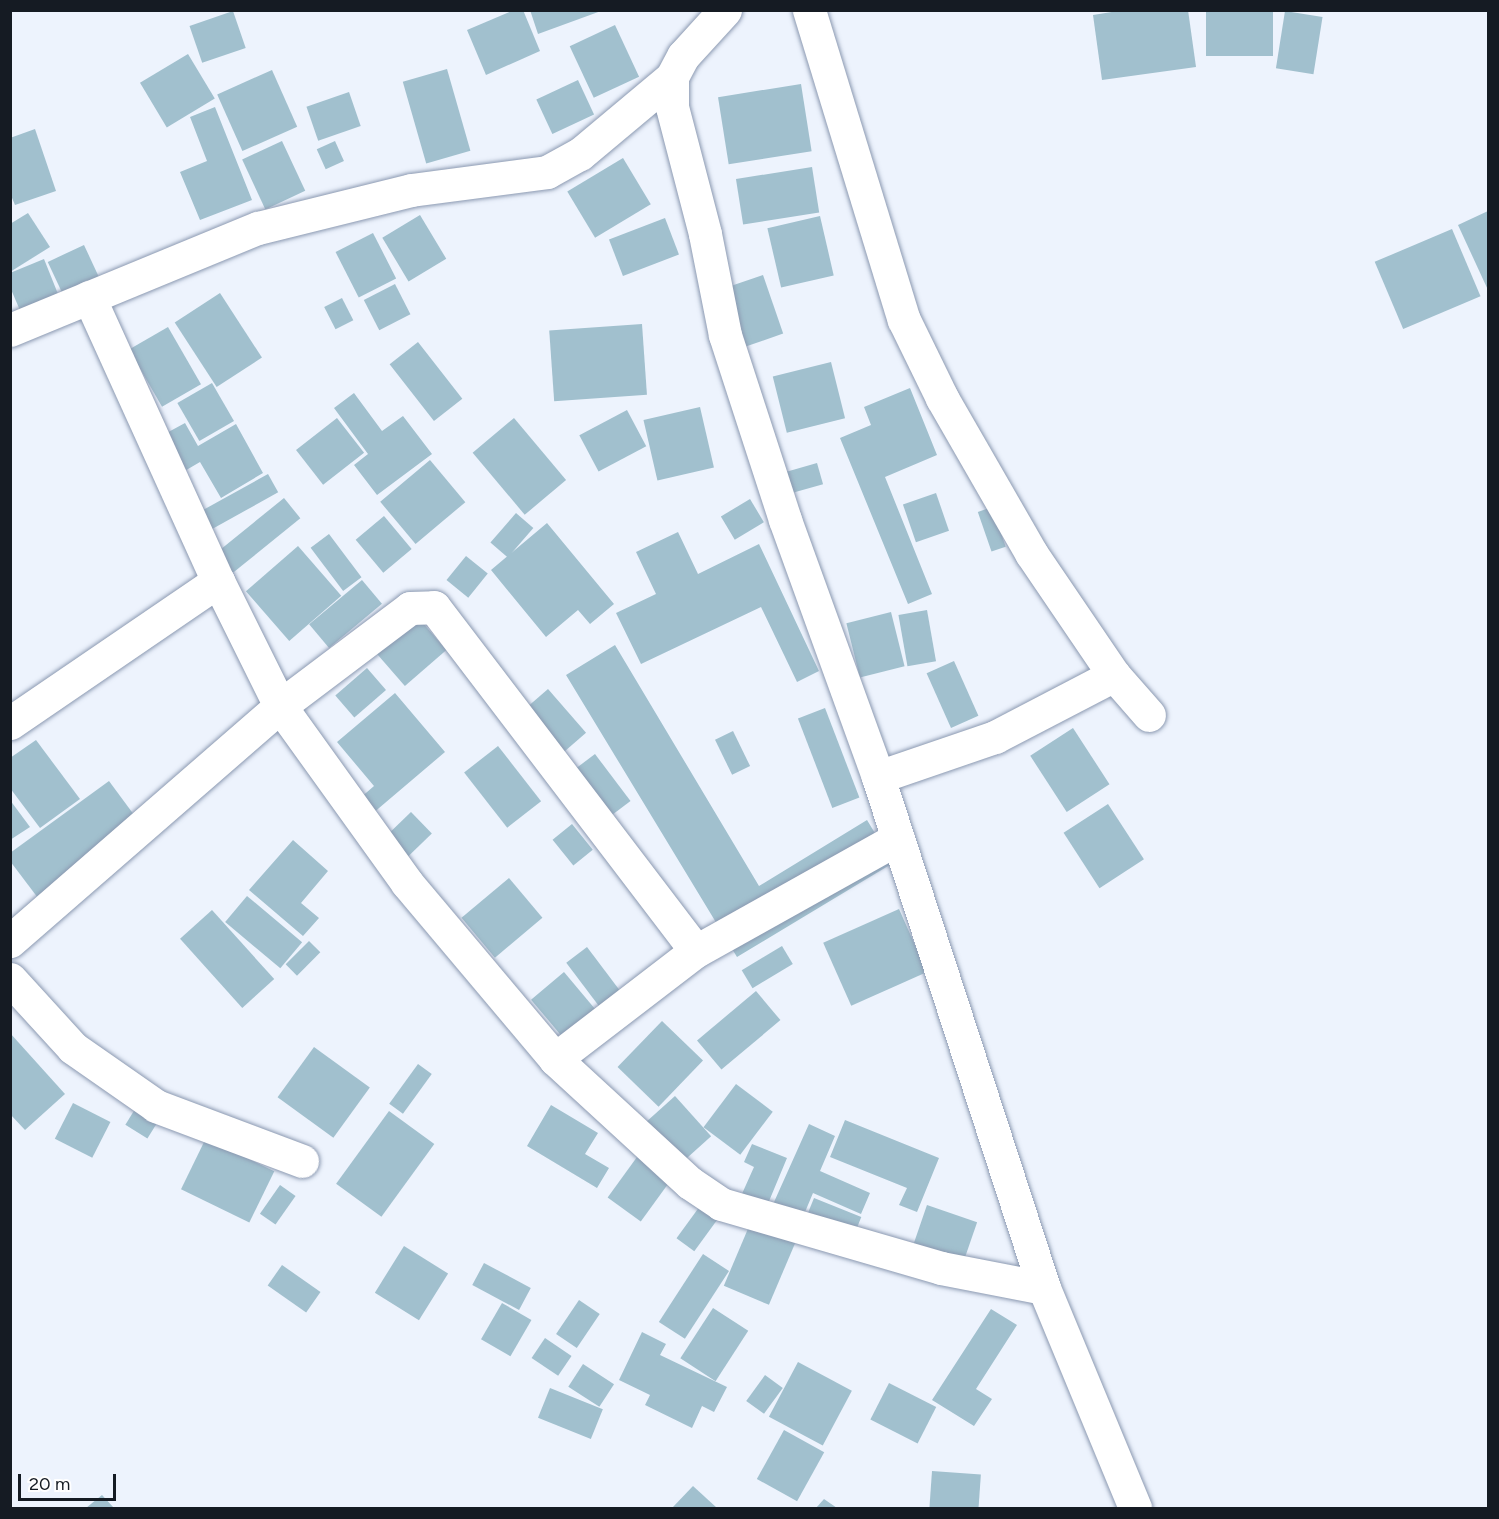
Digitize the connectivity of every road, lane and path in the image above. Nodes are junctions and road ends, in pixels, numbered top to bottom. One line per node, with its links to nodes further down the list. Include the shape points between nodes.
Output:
1 (725, 10): 3 (street, via 683,56)
2 (809, 10): 7 (street, via 904,320 942,398 1031,553)
3 (672, 77): 4 (street, via 580,154 546,172 411,190 258,228); 11 (street, via 672,107 705,234 725,335 785,520)
4 (89, 297): 5 (street); 6 (street)
5 (10, 330)
6 (218, 581): 8 (street); 10 (street)
7 (1114, 675): 9 (street); 11 (street, via 995,737)
8 (280, 706): 13 (street); 14 (street, via 410,608 434,607); 16 (street, via 407,883)
9 (1149, 715)
10 (10, 723)
11 (878, 777): 12 (street)
12 (898, 838): 14 (street); 18 (street)
13 (10, 941)
14 (696, 951): 16 (street)
15 (10, 979): 17 (street, via 74,1048 156,1106)
16 (555, 1059): 18 (street, via 690,1183 721,1204 941,1268)
17 (302, 1161)
18 (1044, 1288): 19 (street)
19 (1135, 1509)

